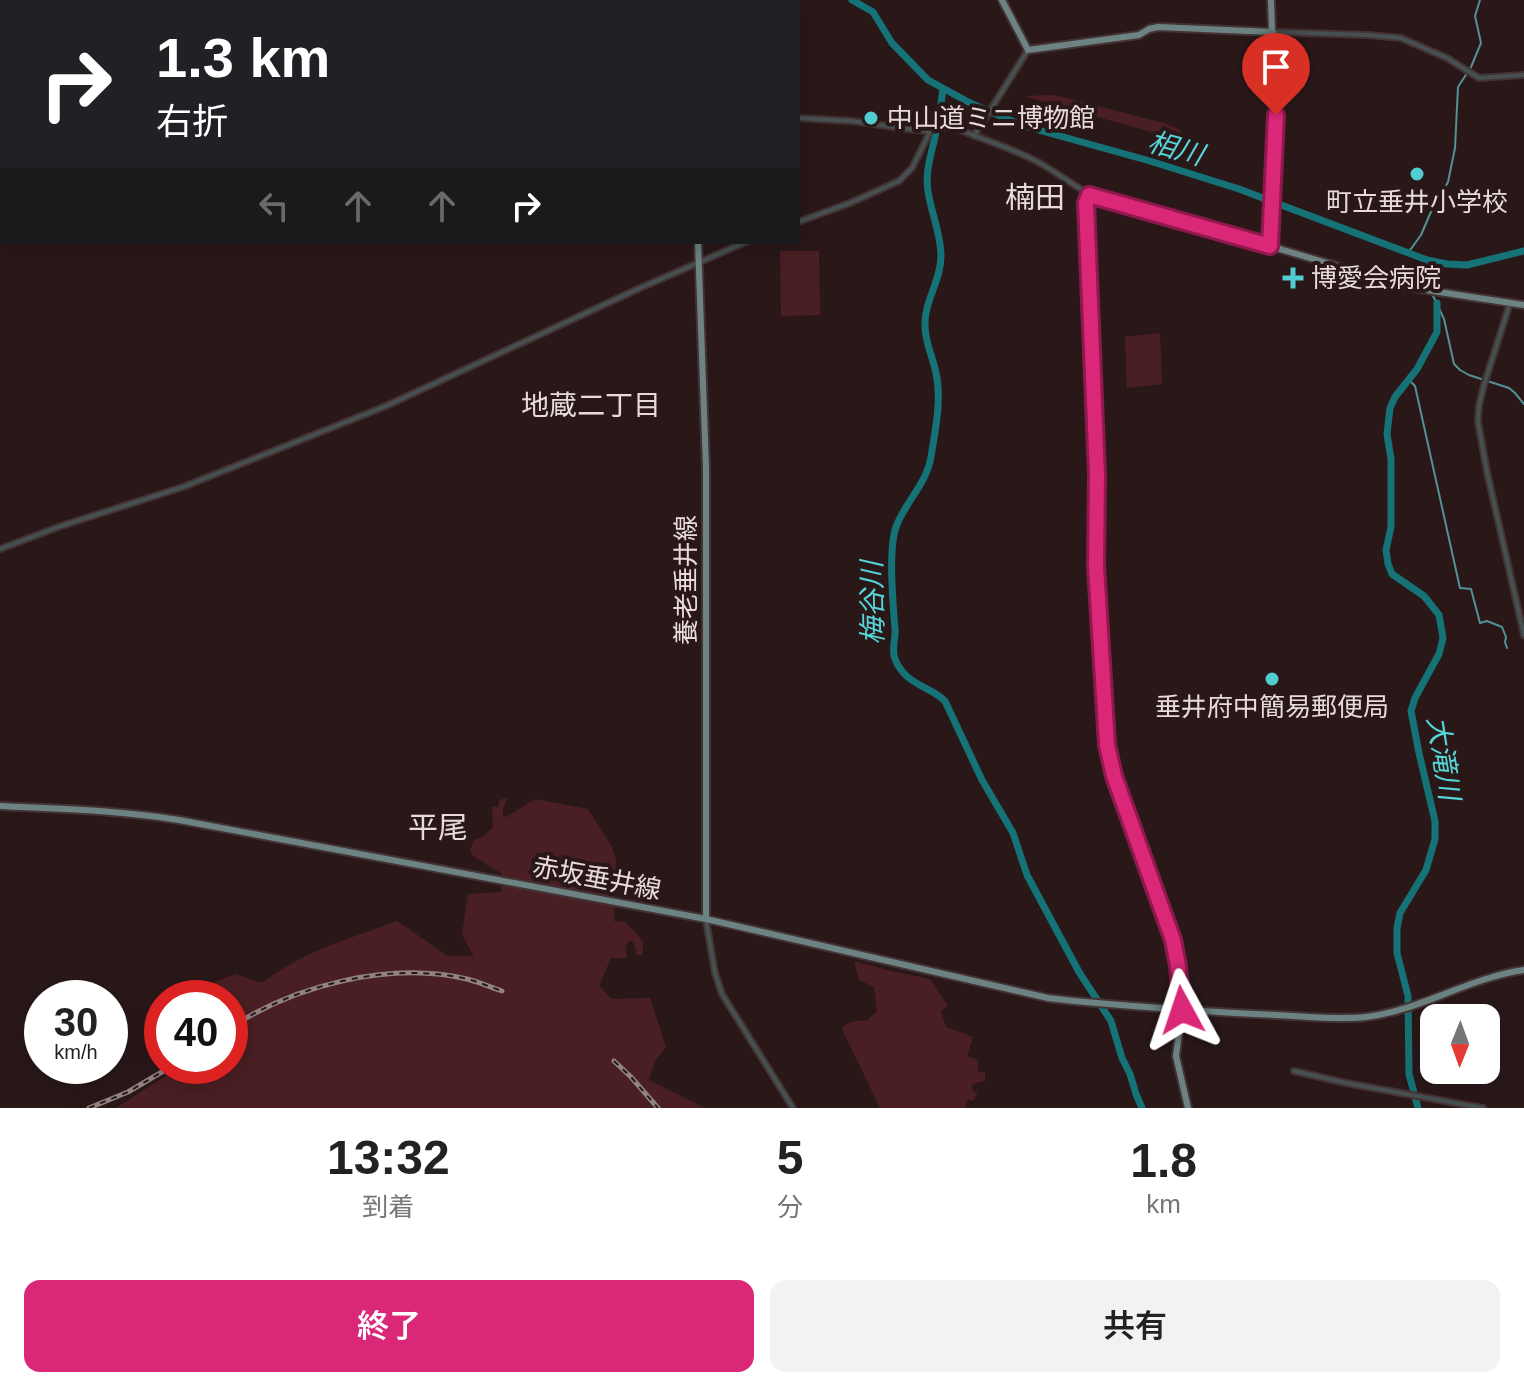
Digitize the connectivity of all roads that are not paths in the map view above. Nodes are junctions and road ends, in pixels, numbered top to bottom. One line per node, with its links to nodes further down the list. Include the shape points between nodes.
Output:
1 (1002, 0): 4 (main road)
2 (1271, 0): 3 (main road)
3 (1273, 32): 4 (main road, via 1158,27 1139,35); 5 (street, via 1401,38 1483,78); 13 (main road, via 1277,92)
4 (1028, 50): 8 (street)
5 (1524, 75)
6 (800, 118): 7 (street)
7 (931, 131): 8 (street, via 956,128); 10 (street, via 899,181)
8 (975, 134): 9 (street, via 1052,169)
9 (1089, 195): 13 (street); 22 (street, via 1096,566 1107,745 1173,940)
10 (800, 221)
11 (698, 244): 14 (main road, 養老垂井線)
12 (741, 244): 14 (street)
13 (1270, 244): 15 (main road, via 1407,287)
14 (699, 262): 17 (street, via 386,406 183,487); 20 (main road, 養老垂井線, via 706,466)
15 (1510, 302): 16 (main road); 18 (street, via 1479,405 1479,431)
16 (1524, 305)
17 (0, 549)
18 (1524, 635)
19 (0, 806): 20 (main road, 赤坂垂井線, via 143,814)
20 (706, 919): 22 (main road, 赤坂垂井線, via 1048,998); 24 (street, via 722,994)
21 (1524, 970): 22 (main road, 赤坂垂井線, via 1476,981 1403,1009 1359,1017)
22 (1182, 1010): 25 (main road, via 1176,1056)
23 (1294, 1071): 26 (street)
24 (793, 1108)
25 (1188, 1108)
26 (1483, 1108)

